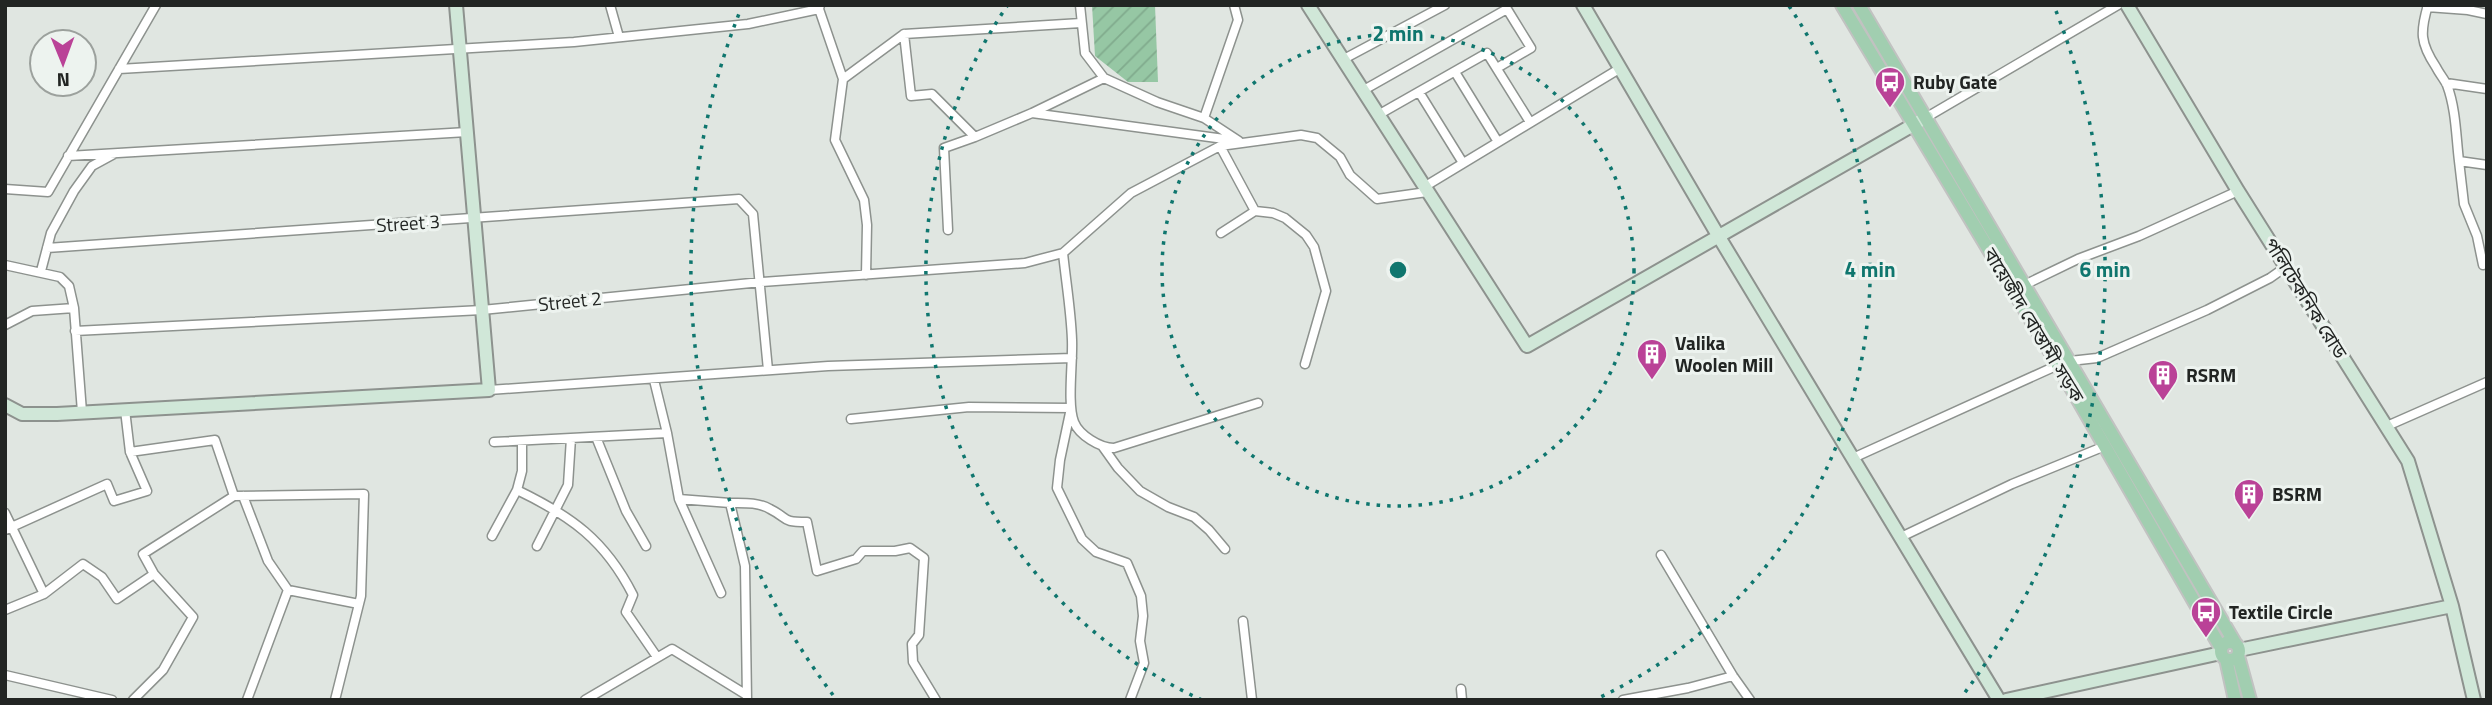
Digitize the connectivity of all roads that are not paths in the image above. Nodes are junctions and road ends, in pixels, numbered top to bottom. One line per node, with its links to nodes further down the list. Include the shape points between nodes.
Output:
1 (156, 5): 22 (street)
2 (456, 5): 19 (street)
3 (610, 5): 18 (street)
4 (1080, 5): 16 (street)
5 (1234, 5): 34 (street, via 1238,20)
6 (1308, 5): 20 (street)
7 (1445, 5): 20 (street)
8 (1583, 5): 23 (street)
9 (1842, 5): 36 (main road, বায়েজীদ বোস্তামী সড়ক)
10 (1859, 5): 33 (main road, বায়েজীদ বোস্তামী সড়ক)
11 (2118, 5): 33 (street)
12 (2127, 5): 48 (street, পলিটেকনিক রোড)
13 (2427, 6): 15 (street); 27 (street, via 2422,41)
14 (818, 7): 18 (street, via 748,24); 26 (street)
15 (2487, 14)
16 (1082, 23): 17 (street); 25 (street, via 1085,53)
17 (904, 34): 26 (street); 38 (street, via 911,96 932,94)
18 (619, 37): 19 (street)
19 (460, 49): 22 (street); 37 (street)
20 (1342, 60): 29 (street)
21 (1497, 68): 24 (street, via 1487,53); 29 (street, via 1531,48 1507,9); 35 (street)
22 (119, 69): 42 (street)
23 (1619, 69): 35 (street); 54 (street)
24 (1455, 72): 30 (street); 39 (street)
25 (1104, 78): 31 (street); 34 (street)
26 (843, 79): 62 (street, via 835,140 864,200)
27 (2446, 83): 28 (street); 43 (street)
28 (2487, 89)
29 (1362, 91): 32 (street)
30 (1419, 92): 32 (street); 44 (street)
31 (1032, 113): 34 (street, via 1239,141); 38 (street)
32 (1378, 115): 47 (street)
33 (1927, 117): 36 (street); 64 (main road, বায়েজীদ বোস্তামী সড়ক)
34 (1204, 118)
35 (1530, 122): 39 (street)
36 (1914, 125): 54 (street); 64 (main road, বায়েজীদ বোস্তামী সড়ক)
37 (467, 132): 41 (street); 50 (street)
38 (975, 137): 51 (street, via 944,148)
39 (1498, 142): 44 (street)
40 (1220, 146): 47 (street, via 1301,135 1317,138 1377,199); 49 (street); 57 (street, via 1131,193)
41 (117, 153): 42 (street); 56 (street, via 92,166 74,191)
42 (68, 156): 46 (street, via 48,192)
43 (2459, 161): 45 (street); 53 (street, via 2464,204)
44 (1464, 163): 47 (street)
45 (2487, 164)
46 (5, 189)
47 (1426, 189): 54 (street, via 1527,346)
48 (2238, 191): 60 (street, পলিটেকনিক রোড); 64 (street)
49 (1255, 211): 52 (street); 71 (street, via 1285,218 1314,247 1326,291)
50 (474, 218): 56 (street, Street 3); 63 (street, Street 3, via 739,200 753,214); 66 (street)
51 (948, 230)
52 (1221, 233)
53 (2477, 236): 55 (street); 59 (street)
54 (1719, 237): 91 (street)
55 (2487, 238)
56 (47, 248): 61 (street)
57 (1063, 253): 62 (street, Street 2, via 1025,262); 69 (street)
58 (5, 265): 61 (street)
59 (2483, 265)
60 (2287, 266): 70 (street, via 2182,321 2097,358); 82 (street, পলিটেকনিক রোড)
61 (41, 271): 65 (street, via 60,277 69,286)
62 (866, 275): 63 (street, Street 2)
63 (761, 282): 66 (street, Street 2); 72 (street)
64 (2019, 288): 70 (main road, বায়েজীদ বোস্তামী সড়ক)
65 (74, 308): 67 (street, via 32,311); 68 (street)
66 (482, 310): 68 (street, Street 2); 75 (street)
67 (5, 326)
68 (75, 331): 80 (street)
69 (1072, 358): 72 (street); 78 (street)
70 (2064, 363): 88 (main road, বায়েজীদ বোস্তামী সড়ক); 91 (street); 113 (main road, বায়েজীদ বোস্তামী সড়ক)
71 (1305, 364)
72 (768, 370): 73 (street)
73 (654, 380): 75 (street); 83 (street)
74 (2487, 382): 82 (street)
75 (489, 390): 79 (street)
76 (1258, 403): 89 (street, via 1114,448)
77 (5, 405): 80 (street, via 22,414)
78 (1071, 408): 81 (street, via 969,407); 89 (street, via 1078,430); 125 (street, via 1057,488 1082,538 1096,552 1127,563 1141,596 1144,663)
79 (125, 410): 80 (street); 90 (street)
80 (82, 412)
81 (851, 419)
82 (2386, 426): 110 (street, পলিটেকনিক রোড, via 2408,461)
83 (667, 433): 84 (street); 94 (street)
84 (596, 437): 85 (street); 102 (street, via 626,511)
85 (571, 438): 86 (street); 96 (street, via 568,485)
86 (522, 441): 87 (street); 92 (street)
87 (494, 442)
88 (2105, 446): 100 (street); 113 (main road, বায়েজীদ বোস্তামী সড়ক)
89 (1102, 447): 103 (street, via 1140,491 1194,517)
90 (130, 452): 93 (street, via 215,440); 98 (street, via 148,491 114,500 107,484)
91 (1853, 458): 100 (street)
92 (517, 490): 96 (street); 99 (street)
93 (238, 496): 105 (street, via 143,554); 106 (street, via 268,561); 109 (street, via 364,494)
94 (679, 499): 95 (street); 107 (street)
95 (730, 503): 118 (street, via 745,566); 124 (street, via 757,504 787,522 807,522 817,571 856,559 863,551 910,548 924,558 913,662)
96 (556, 509): 101 (street); 114 (street, via 589,534 622,575 633,595 626,612)
97 (5, 513): 98 (street)
98 (8, 529): 108 (street)
99 (492, 536)
100 (1901, 537): 130 (street)
101 (537, 546)
102 (646, 546)
103 (1225, 549)
104 (1661, 555): 116 (street)
105 (154, 575): 108 (street, via 117,599 102,577 83,565); 120 (street, via 193,617 163,670)
106 (288, 590): 109 (street); 121 (street)
107 (721, 593)
108 (44, 594): 111 (street)
109 (359, 604): 122 (street)
110 (2452, 606): 113 (street); 134 (street, পলিটেকনিক রোড)
111 (5, 610)
112 (1242, 621): 126 (street)
113 (2230, 651): 131 (street); 132 (main road, বায়েজীদ বোস্তামী সড়ক); 133 (main road, বায়েজীদ বোস্তামী সড়ক)
114 (657, 657): 118 (street, via 672,649); 123 (street)
115 (5, 675): 119 (street)
116 (1733, 676): 128 (street); 129 (street)
117 (1461, 689): 127 (street)
118 (746, 697)
119 (111, 700)
120 (133, 700)
121 (247, 700)
122 (335, 700)
123 (585, 700)
124 (936, 700)
125 (1130, 700)
126 (1252, 700)
127 (1462, 700)
128 (1623, 700)
129 (1750, 700)
130 (1998, 700)
131 (2006, 700)
132 (2235, 700)
133 (2250, 700)
134 (2474, 700)

